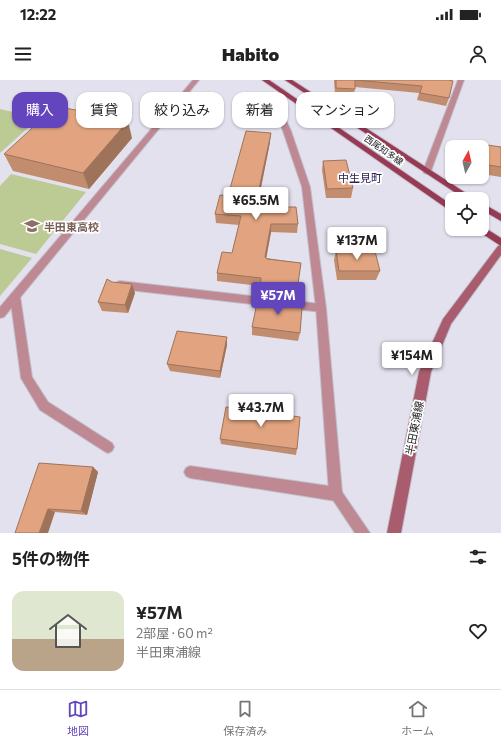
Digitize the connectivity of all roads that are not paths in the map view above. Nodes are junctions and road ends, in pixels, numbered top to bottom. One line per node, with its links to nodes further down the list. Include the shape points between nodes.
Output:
1 (196, 80): 15 (street)
2 (265, 80): 5 (main road, 西尾知多線)
3 (288, 80): 6 (main road, 西尾知多線)
4 (457, 83): 6 (street)
5 (282, 91): 8 (main road, 西尾知多線); 16 (street, via 275,103 306,187)
6 (427, 171): 7 (main road, 西尾知多線)
7 (460, 192)
8 (445, 204)
9 (489, 210): 10 (main road)
10 (501, 218)
11 (489, 235): 12 (main road)
12 (501, 243)
13 (501, 248): 22 (main road, 半田東浦線, via 447,322 425,372)
14 (116, 285): 16 (street)
15 (15, 296): 17 (street); 18 (street, via 27,378 44,406)
16 (321, 308): 20 (street)
17 (0, 314)
18 (108, 447)
19 (190, 472): 20 (street)
20 (336, 494): 21 (street)
21 (363, 533)
22 (394, 533)

